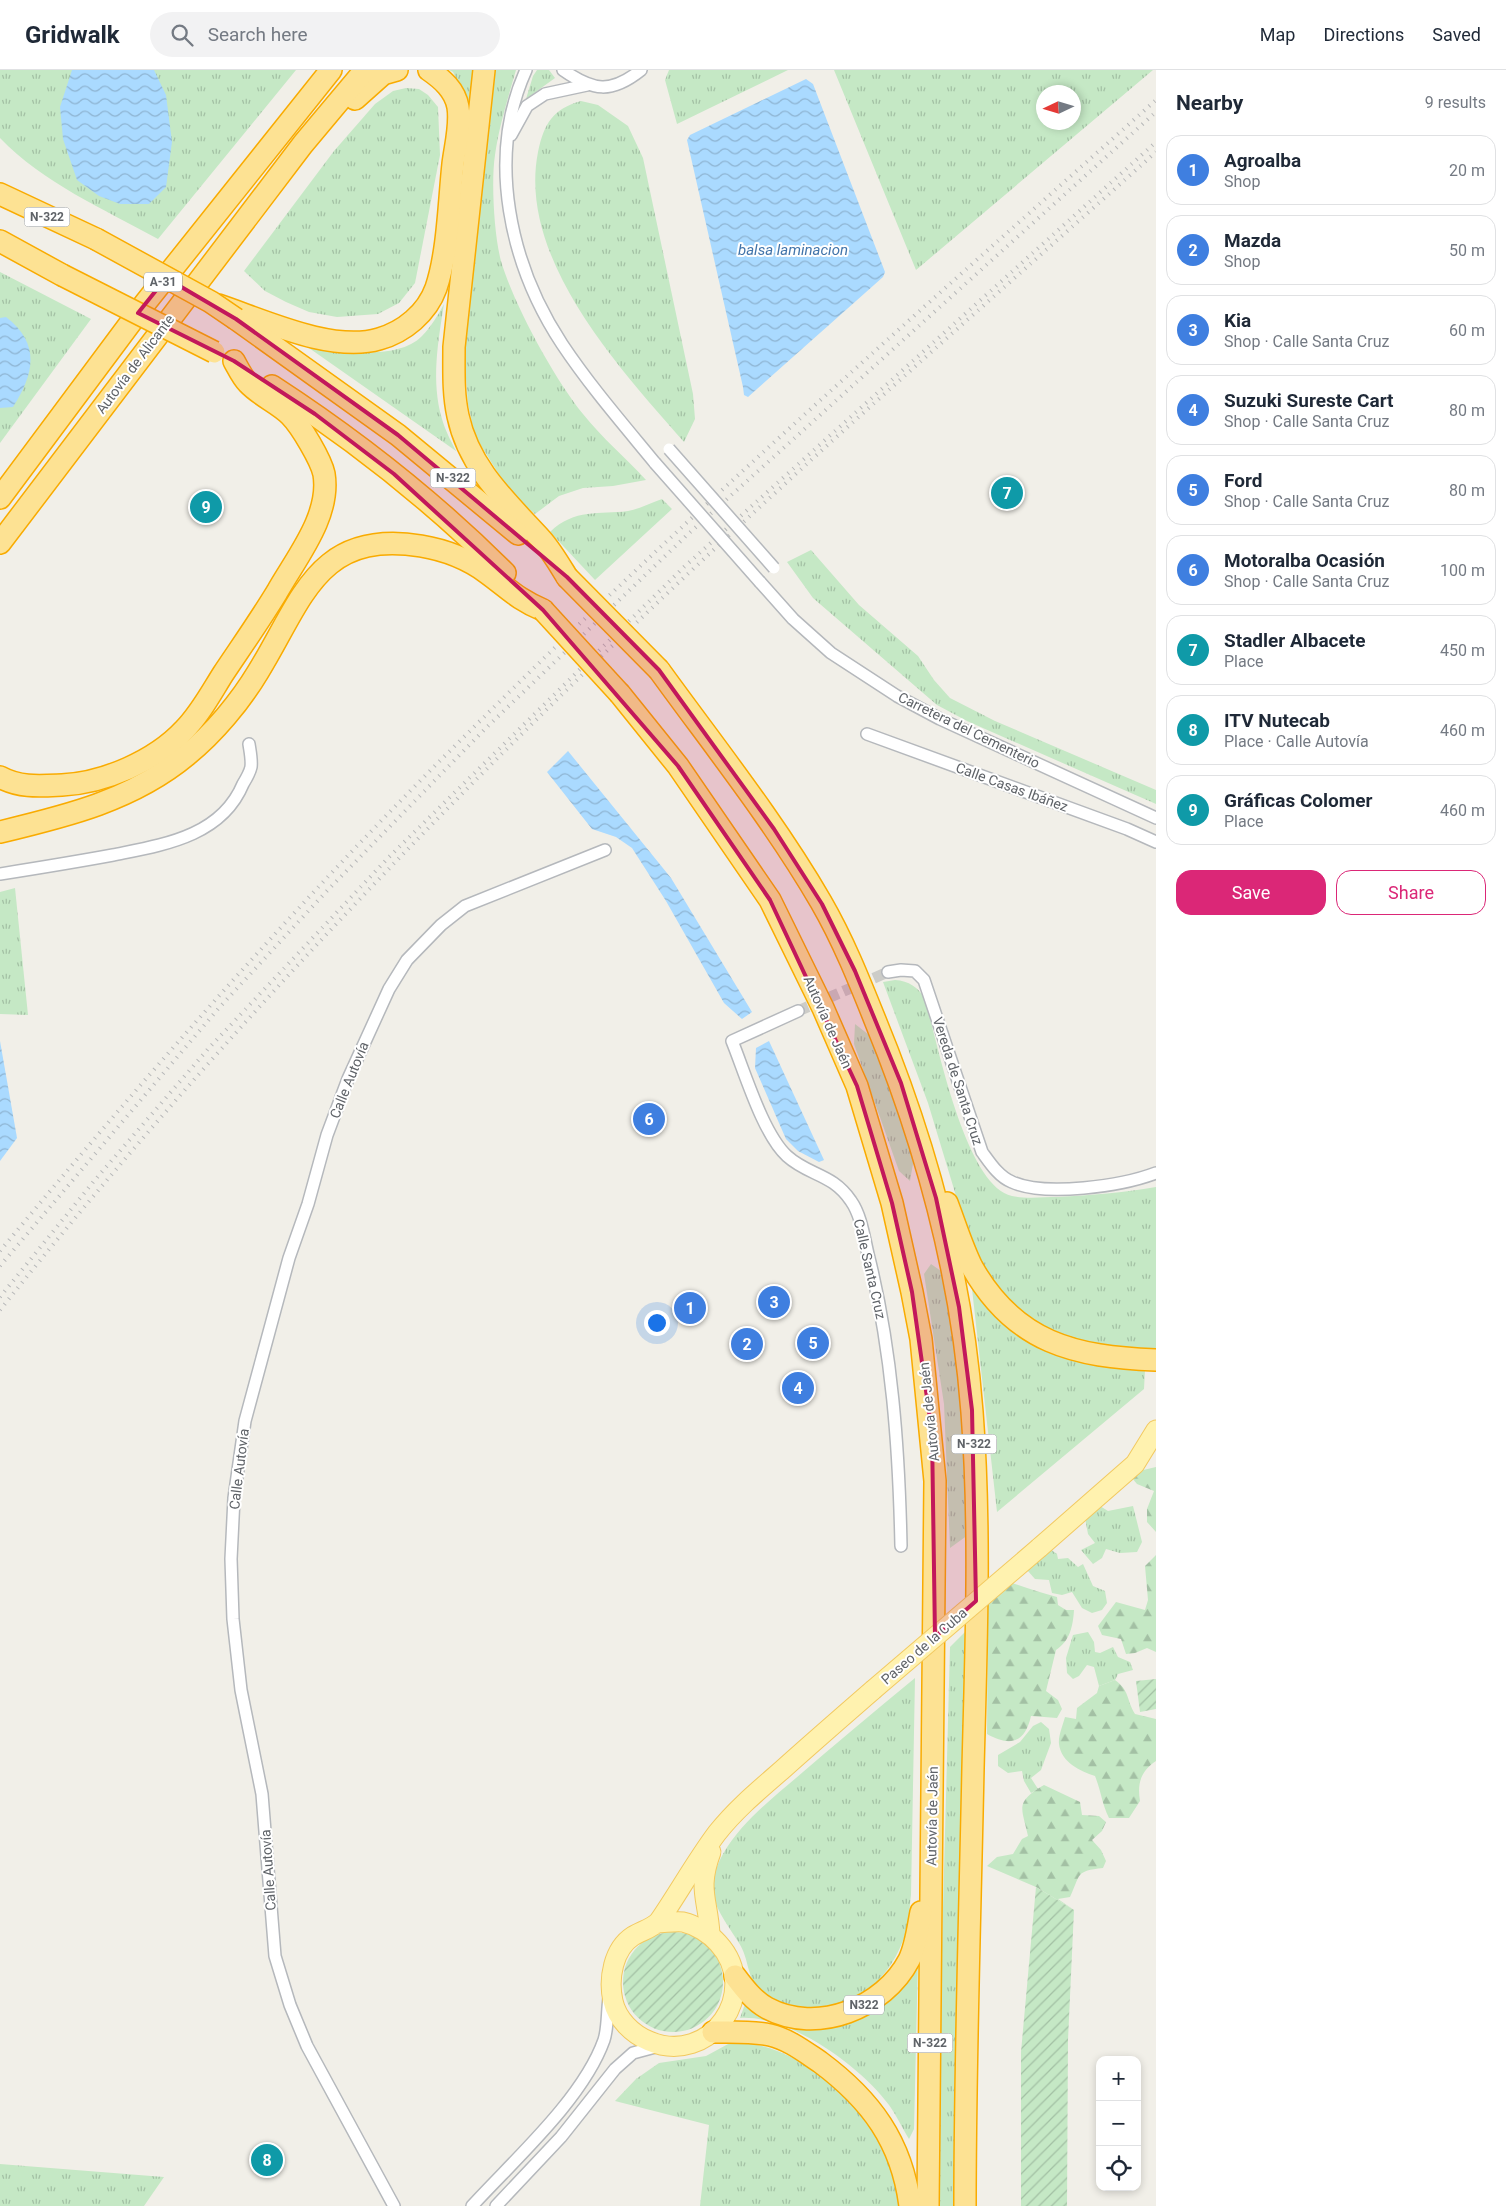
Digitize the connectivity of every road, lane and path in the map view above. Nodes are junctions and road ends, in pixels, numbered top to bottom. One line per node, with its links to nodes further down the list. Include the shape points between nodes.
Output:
1 (331, 70): 21 (highway, Autovía de Alicante / A-31, via 146,302)
2 (365, 70): 11 (highway, Autovía de Alicante / A-31)
3 (398, 70): 11 (highway, via 383,74 368,85 332,128)
4 (428, 70): 18 (highway, via 446,82 458,107 442,261 436,288 421,313 405,327 378,340 343,342 282,328)
5 (484, 70): 26 (highway, via 454,347 454,394 465,440 484,475 542,540)
6 (526, 70): 10 (street, Carretera del Cementerio, via 516,94)
7 (563, 70): 9 (street)
8 (641, 70): 9 (street, via 624,82 604,87)
9 (586, 85): 10 (street, via 545,94 527,106)
10 (507, 137): 31 (street, Carretera del Cementerio, bridge, via 508,202 518,248 534,291 561,342 605,403 655,463 792,619 831,653 897,696)
11 (303, 144): 22 (highway, Autovía de Alicante / A-31)
12 (0, 177): 14 (highway, via 46,206)
13 (0, 194): 14 (highway, N-322)
14 (63, 224): 18 (highway, N-322, bridge)
15 (0, 241): 17 (highway, N-322)
16 (0, 249): 17 (highway)
17 (53, 270): 19 (highway, N-322, bridge)
18 (211, 302): 26 (highway, N-322, bridge, via 421,453)
19 (234, 361): 27 (highway, N-322, via 315,414 394,474); 30 (highway, via 248,383 291,416 324,473 325,493 306,541 269,605 200,709 184,731 162,748 116,775 74,784 37,787 12,783)
20 (669, 449): 25 (street, bridge)
21 (0, 498)
22 (24, 511): 23 (highway, Autovía de Alicante / A-31); 24 (highway, via 12,544)
23 (0, 543)
24 (0, 561)
25 (774, 568)
26 (567, 577): 38 (highway, N-322, bridge, via 659,670 774,828 822,904 855,971)
27 (544, 610): 32 (highway, via 521,601 487,572 446,552 389,543 355,549 326,565 300,597 257,673 222,719 186,756 151,781 100,806); 46 (highway, Autovía de Jaén / N-322, bridge, via 620,694 678,766 770,900 842,1047 857,1086 892,1203 921,1339 935,1481)
28 (867, 734): 33 (street, Calle Casas Ibáñez)
29 (249, 744): 35 (street, via 251,766 240,793 216,821 198,832 136,850)
30 (0, 777)
31 (1156, 818)
32 (0, 832)
33 (1156, 842)
34 (605, 850): 53 (street, Calle Autovía, via 466,906 441,925 398,974 370,1026 327,1135 289,1258 245,1421 234,1498 232,1619 241,1690 262,1794 275,1956 307,2046)
35 (0, 874)
36 (888, 972): 39 (street, Vereda de Santa Cruz, via 915,971 924,980 979,1146 992,1167 1009,1182 1030,1189 1099,1187)
37 (798, 1011): 44 (street, Calle Santa Cruz, via 732,1041 774,1141 802,1167 835,1182 852,1202 861,1224 879,1298 889,1372 896,1436)
38 (901, 1083): 40 (highway, via 972,1266 990,1294 1027,1330 1051,1343 1082,1354); 58 (highway, N-322, via 936,1198 959,1307 972,1410 977,1535)
39 (1156, 1173)
40 (1156, 1360)
41 (1156, 1430): 43 (main road, Paseo de la Cuba)
42 (1156, 1454): 43 (main road, Paseo de la Cuba)
43 (1134, 1464): 45 (main road, Paseo de la Cuba, bridge, via 872,1690 744,1804)
44 (901, 1546)
45 (718, 1832): 47 (main road, Paseo de la Cuba); 48 (main road, Paseo de la Cuba, via 704,1871 702,1891)
46 (930, 1880): 49 (highway, N322, via 909,1960 896,1978 863,2006 827,2017 792,2016 766,2008); 57 (highway, Autovía de Jaén / N-322)
47 (657, 1923): 48 (main road, via 684,1922); 50 (main road, via 630,1938 618,1954)
48 (710, 1934): 49 (main road, via 732,1962)
49 (735, 1976): 51 (main road, via 731,2006)
50 (610, 1986): 52 (main road, via 618,2016 629,2029); 54 (street, via 604,2039 582,2083)
51 (713, 2032): 52 (main road, via 702,2041 688,2045); 56 (highway, via 771,2036 804,2050 858,2093 878,2118 897,2151)
52 (659, 2046): 55 (street, via 633,2054 615,2069 561,2137)
53 (394, 2206)
54 (472, 2206)
55 (496, 2206)
56 (910, 2206)
57 (928, 2206)
58 (965, 2206)

